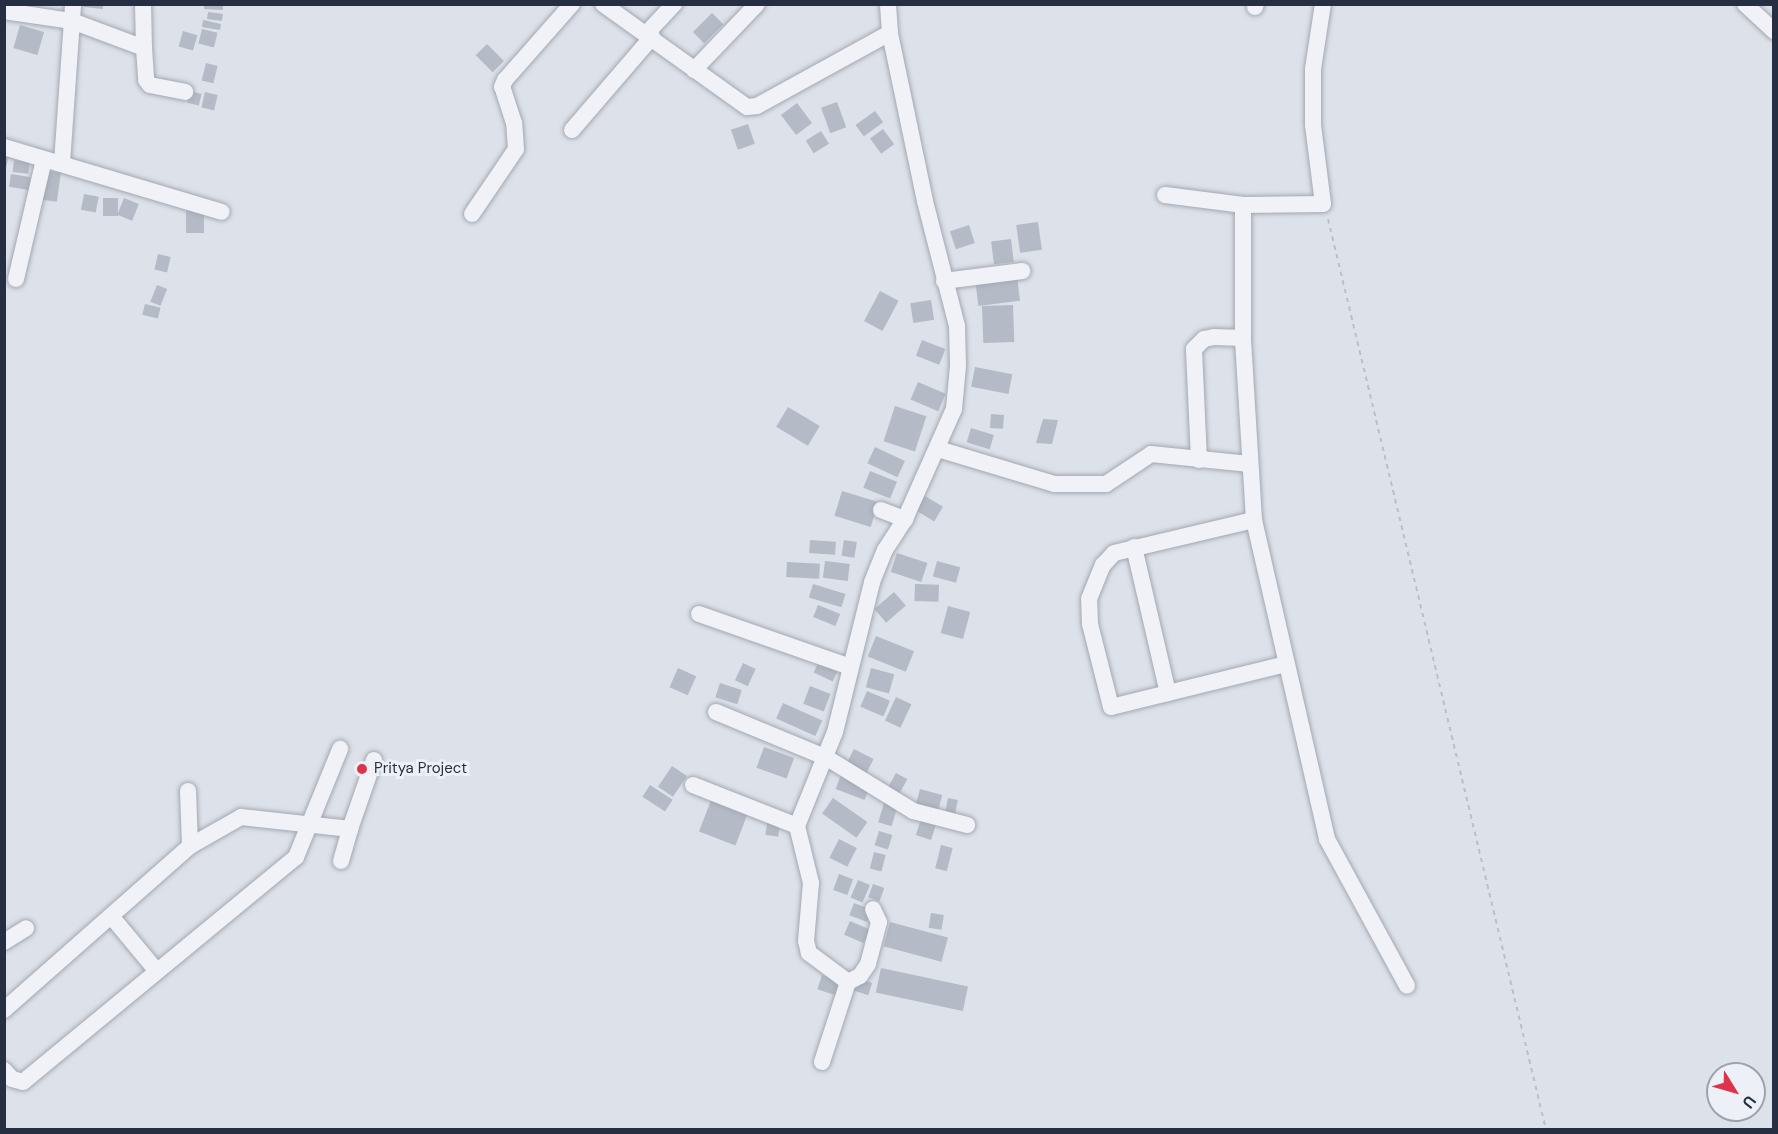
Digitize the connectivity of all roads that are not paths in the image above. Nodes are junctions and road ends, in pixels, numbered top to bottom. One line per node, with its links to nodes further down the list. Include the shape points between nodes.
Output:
1 (143, 4): 14 (street)
2 (572, 4): 24 (street, via 501,87 514,123 516,149)
3 (603, 4): 13 (street)
4 (674, 4): 13 (street)
5 (757, 4): 15 (street)
6 (888, 4): 12 (street)
7 (1323, 4): 22 (street, via 1313,69 1313,125 1323,204)
8 (1745, 4): 11 (street)
9 (4, 10): 10 (street)
10 (72, 13): 14 (street); 20 (street)
11 (1773, 31)
12 (890, 33): 15 (street, via 757,106 736,103); 27 (street)
13 (649, 35): 15 (street); 17 (street)
14 (144, 48): 16 (street, via 146,80 150,85)
15 (694, 70)
16 (185, 92)
17 (572, 130)
18 (4, 147): 19 (street)
19 (44, 160): 20 (street); 26 (street)
20 (62, 163): 23 (street)
21 (1165, 195): 22 (street)
22 (1243, 205): 28 (street)
23 (222, 212)
24 (472, 214)
25 (1022, 271): 27 (street)
26 (16, 279)
27 (944, 281): 29 (street, via 957,326 958,366 954,410)
28 (1243, 338): 30 (street, via 1204,339 1194,349); 31 (street)
29 (938, 449): 30 (street, via 1031,479 1096,486 1106,484 1151,454); 33 (street)
30 (1199, 460): 31 (street)
31 (1249, 464): 34 (street)
32 (881, 510): 33 (street)
33 (906, 519): 38 (street, via 885,550 872,582)
34 (1254, 520): 35 (street); 37 (street)
35 (1134, 548): 39 (street); 39 (street, via 1114,553 1103,566 1089,600 1090,624 1108,704 1111,707)
36 (699, 614): 38 (street)
37 (1286, 664): 39 (street); 58 (street, via 1327,839)
38 (850, 667): 42 (street)
39 (1167, 693)
40 (716, 712): 42 (street)
41 (340, 749): 46 (street)
42 (827, 759): 47 (street, via 913,811); 48 (street)
43 (374, 760): 49 (street)
44 (693, 785): 48 (street)
45 (188, 790): 50 (street)
46 (311, 823): 49 (street); 50 (street, via 242,817); 56 (street, via 296,857)
47 (967, 825)
48 (797, 826): 57 (street, via 811,883 806,941 809,953)
49 (350, 829): 51 (street)
50 (190, 846): 53 (street)
51 (341, 861)
52 (873, 909): 57 (street, via 879,922 868,964 860,976)
53 (111, 916): 56 (street); 59 (street)
54 (26, 928): 55 (street)
55 (4, 942)
56 (156, 970): 61 (street, via 23,1082 16,1082)
57 (848, 982): 60 (street)
58 (1407, 986)
59 (4, 1010)
60 (822, 1062)
61 (4, 1070)

